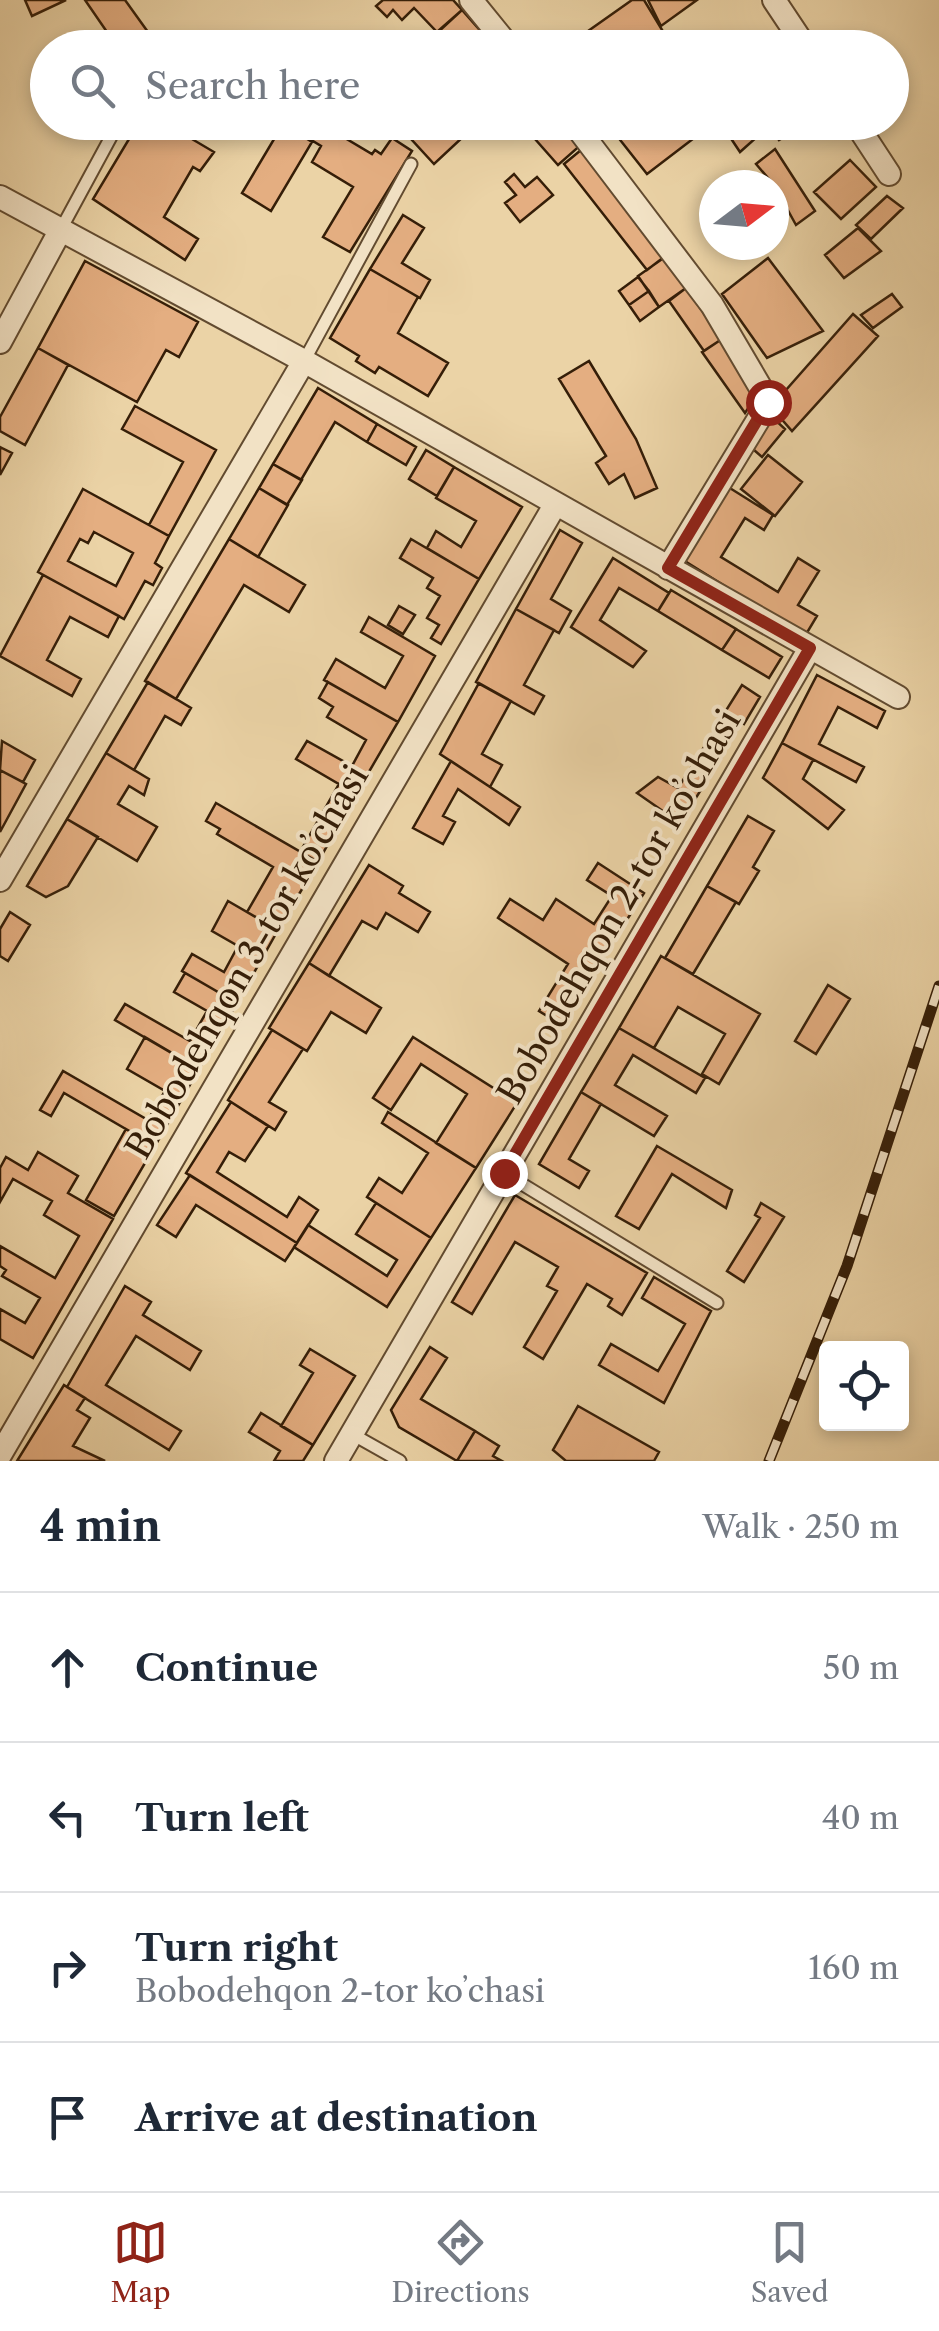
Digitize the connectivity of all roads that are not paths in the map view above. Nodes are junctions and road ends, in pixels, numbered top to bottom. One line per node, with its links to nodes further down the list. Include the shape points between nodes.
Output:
1 (471, 0): 3 (street)
2 (774, 0): 4 (street)
3 (495, 30)
4 (794, 30)
5 (109, 140): 11 (lane)
6 (587, 140): 15 (street, via 712,305 768,402)
7 (866, 140): 9 (street)
8 (412, 164): 13 (lane)
9 (888, 174)
10 (0, 197): 11 (street)
11 (60, 232): 12 (street); 13 (street)
12 (0, 342)
13 (304, 361): 14 (street); 18 (street)
14 (555, 505): 15 (street); 22 (street, Bobodehqon 3-tor koʼchasi)
15 (668, 568): 16 (street)
16 (810, 648): 17 (street); 19 (street, Bobodehqon 2-tor koʼchasi)
17 (898, 697)
18 (0, 880)
19 (504, 1173): 20 (lane); 21 (street, Bobodehqon 2-tor koʼchasi)
20 (717, 1302)
21 (352, 1434): 23 (street, Bobodehqon 2-tor koʼchasi); 24 (lane)
22 (0, 1455)
23 (336, 1461)
24 (400, 1461)

